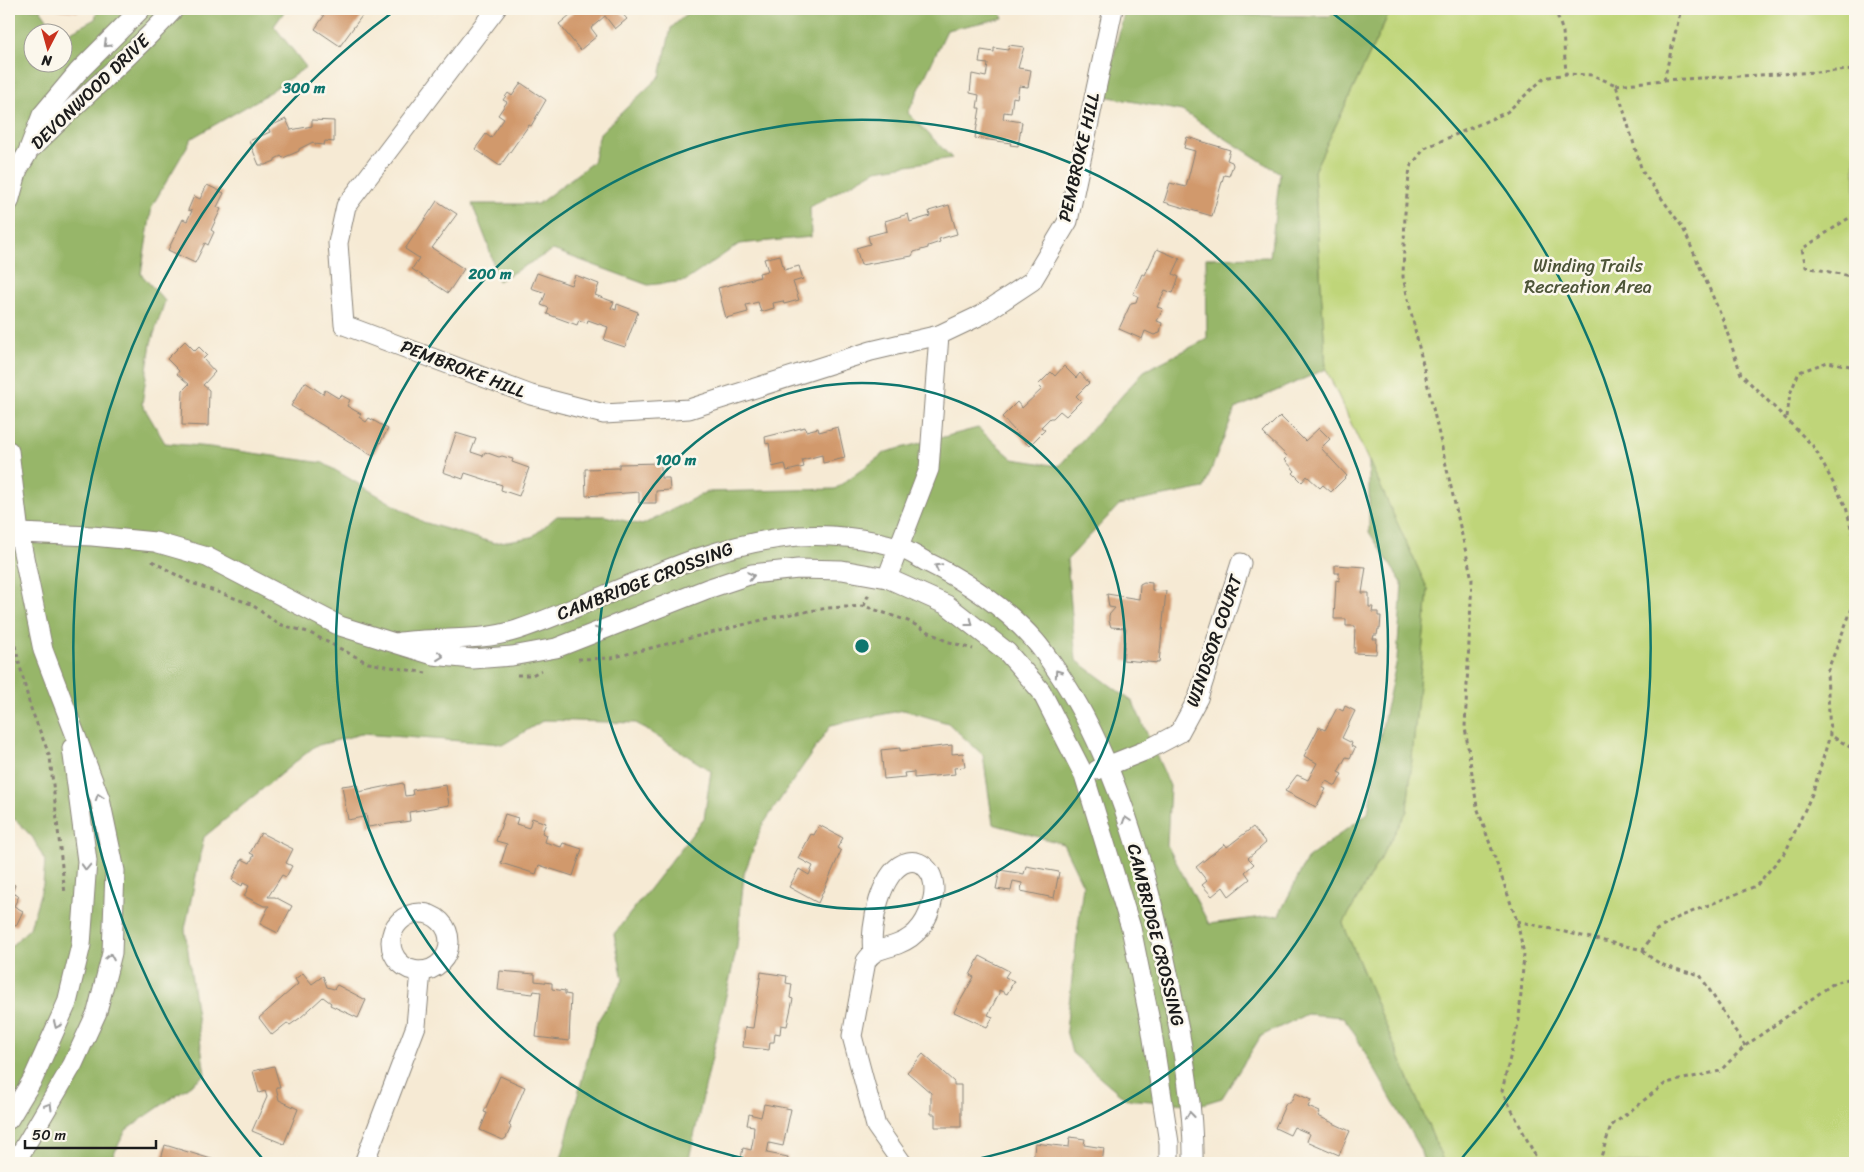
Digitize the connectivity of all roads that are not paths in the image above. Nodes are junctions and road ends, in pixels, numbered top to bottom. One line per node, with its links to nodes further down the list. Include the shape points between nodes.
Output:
1 (141, 9): 5 (street, DEVONWOOD DRIVE, one-way to 5, via 78,72 42,115)
2 (174, 9): 5 (street, DEVONWOOD DRIVE)
3 (496, 9): 7 (street, PEMBROKE HILL, via 346,206 338,243 344,325 531,395 604,414 689,409 871,351)
4 (1113, 9): 7 (street, PEMBROKE HILL, via 1068,221 1032,281 981,315)
5 (18, 163): 6 (street, DEVONWOOD DRIVE)
6 (9, 202)
7 (939, 336): 10 (street, via 929,469)
8 (9, 451): 9 (street)
9 (14, 533): 13 (street, CAMBRIDGE CROSSING, via 155,542 207,557 340,626); 14 (street, via 42,650)
10 (899, 548): 12 (street); 13 (street, CAMBRIDGE CROSSING, via 850,538 801,536 734,545 514,631 470,638); 15 (street, CAMBRIDGE CROSSING, one-way to 10, via 1075,698 1036,641 990,598)
11 (1241, 563): 15 (street, WINDSOR COURT, via 1198,698 1179,733)
12 (887, 578): 13 (street, CAMBRIDGE CROSSING, one-way to 12, via 434,655 473,659 512,656 556,648 752,574 798,569 842,570); 16 (street, CAMBRIDGE CROSSING, one-way to 16, via 947,605 1007,652 1041,690)
13 (394, 642)
14 (68, 714): 19 (street, one-way to 19, via 87,862 81,945 67,1003 34,1079); 20 (street, one-way to 14, via 98,1012 112,953 115,870 100,800)
15 (1108, 766): 16 (street, WINDSOR COURT); 24 (street, CAMBRIDGE CROSSING, one-way to 15, via 1184,1058 1166,961 1145,878)
16 (1084, 775): 23 (street, CAMBRIDGE CROSSING, via 1131,928 1151,1026 1169,1143)
17 (872, 952): 17 (street, via 900,944 921,928 930,915 934,893 932,875 923,864 903,863 889,875 872,926); 22 (street, via 866,962 852,1036 876,1126)
18 (421, 971): 21 (street, via 416,1026)
19 (9, 1119)
20 (15, 1163)
21 (364, 1163)
22 (902, 1163)
23 (1168, 1163)
24 (1194, 1163)

